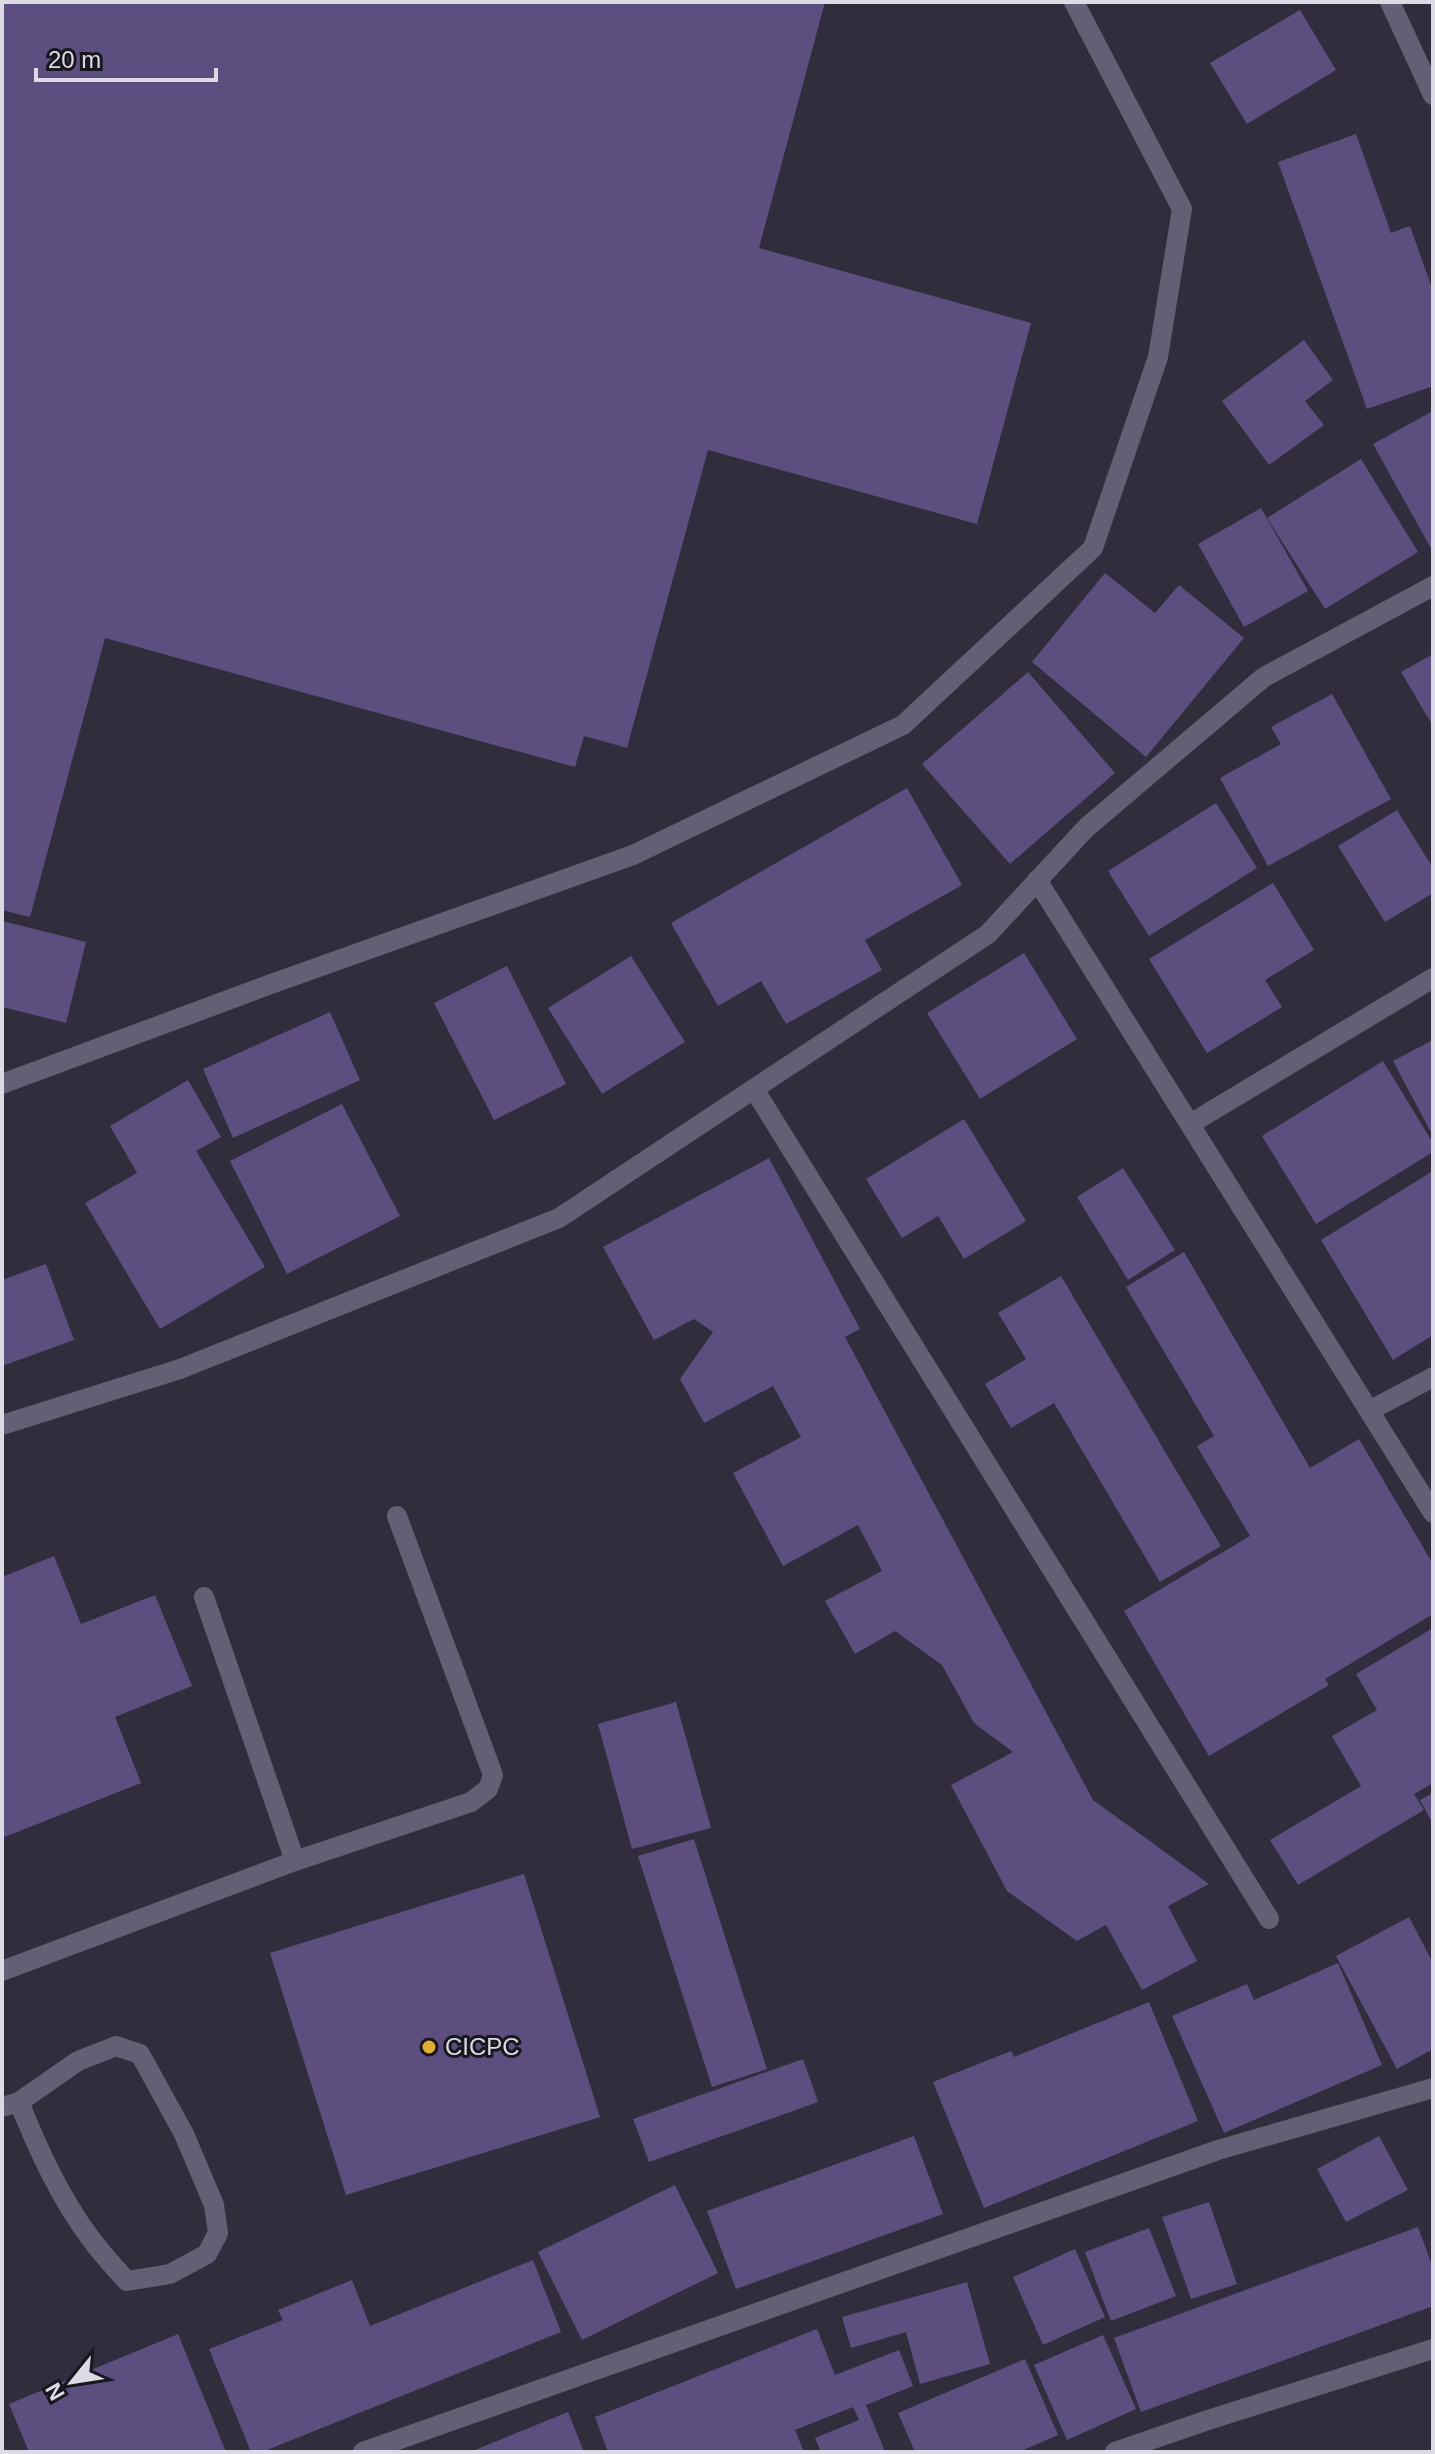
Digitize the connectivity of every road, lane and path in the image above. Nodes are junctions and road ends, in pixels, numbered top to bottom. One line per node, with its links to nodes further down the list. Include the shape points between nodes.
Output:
1 (1074, 2): 7 (street, via 1182,209 1158,357 1093,548 903,725 633,855)
2 (1390, 2): 3 (street)
3 (1433, 95)
4 (1433, 586): 5 (street, via 1264,677 1086,828)
5 (1037, 880): 8 (street, via 988,934); 9 (street)
6 (1433, 978): 9 (street)
7 (2, 1084)
8 (754, 1089): 12 (street, via 559,1218 180,1369); 17 (street)
9 (1190, 1124): 11 (street)
10 (1433, 1377): 11 (street)
11 (1369, 1411): 13 (street)
12 (2, 1425)
13 (1433, 1513)
14 (397, 1516): 16 (street, via 493,1775 488,1789 471,1802)
15 (204, 1597): 16 (street)
16 (295, 1861): 18 (street)
17 (1269, 1919)
18 (2, 1971)
19 (1433, 2088): 22 (street, via 1218,2150)
20 (11, 2104): 20 (street, via 90,2239 127,2281 170,2274 207,2254 218,2233 214,2205 184,2134 140,2054 116,2046 78,2061)
21 (1433, 2349): 23 (street)
22 (363, 2452)
23 (1115, 2452)

